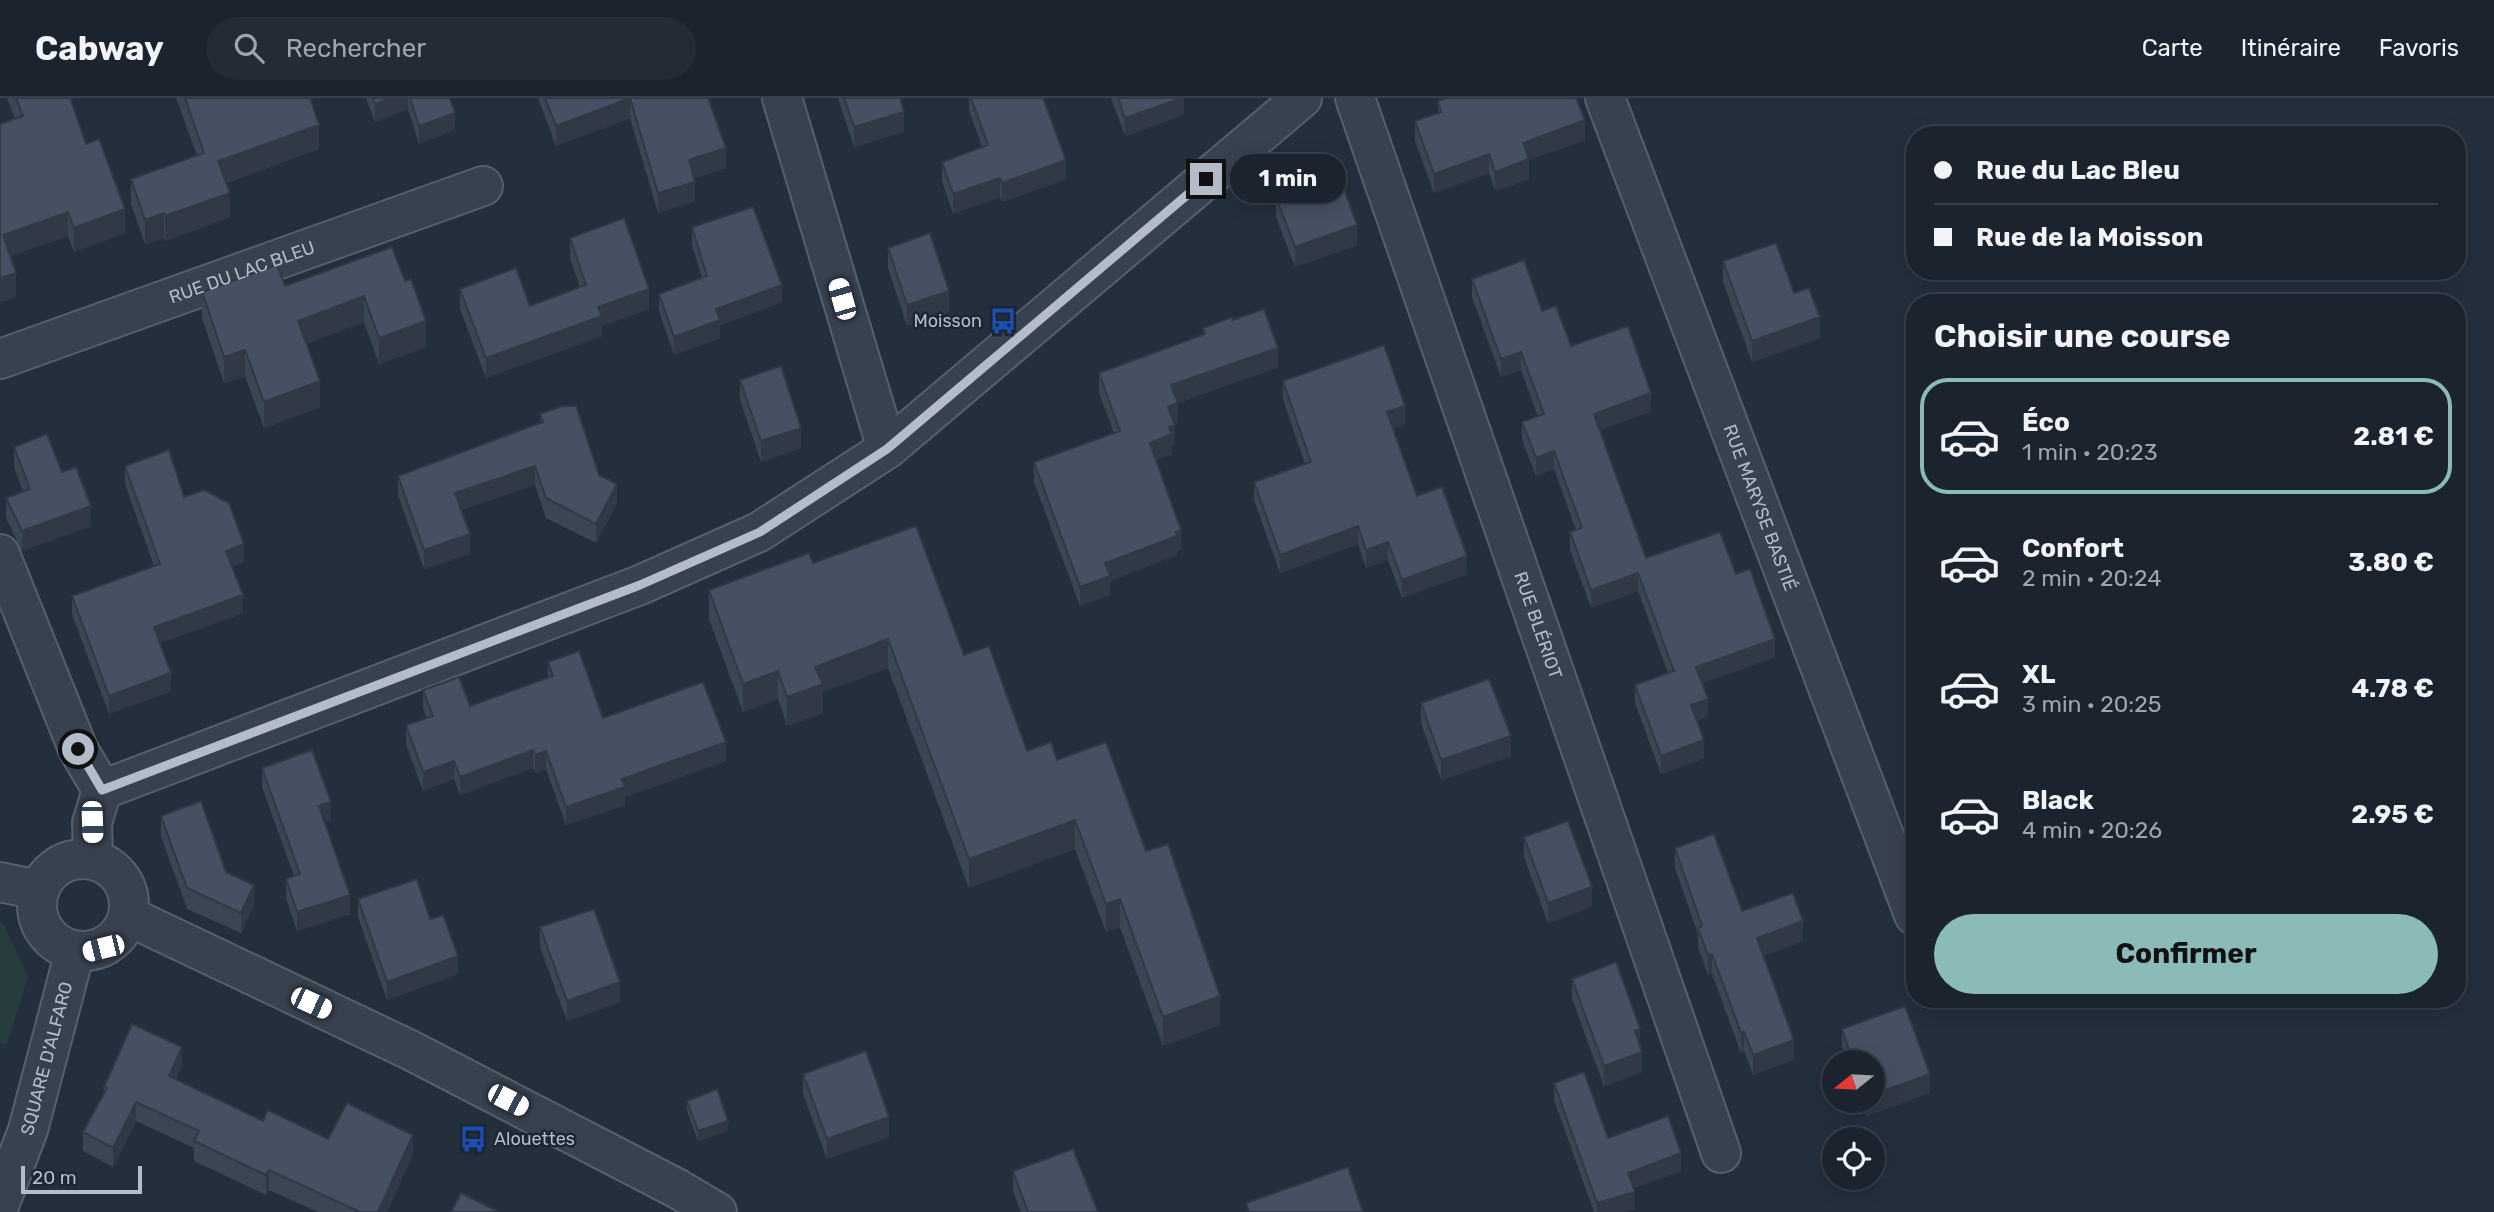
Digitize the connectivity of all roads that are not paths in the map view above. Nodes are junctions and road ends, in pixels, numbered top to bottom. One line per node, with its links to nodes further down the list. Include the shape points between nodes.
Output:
1 (782, 98): 7 (street)
2 (1302, 98): 7 (street)
3 (1355, 98): 16 (street, RUE BLÉRIOT)
4 (1605, 98): 13 (street, RUE MARYSE BASTIÉ)
5 (483, 186): 6 (street, RUE DU LAC BLEU)
6 (0, 359)
7 (887, 449): 9 (street, via 760,532 652,580)
8 (0, 554): 9 (street, via 78,749)
9 (102, 790): 10 (street, via 92,822)
10 (93, 859): 12 (street, via 67,861 45,878); 14 (street, via 118,874 130,901)
11 (0, 881): 12 (street)
12 (39, 890): 15 (street, via 40,921 48,935)
13 (1906, 894)
14 (128, 916): 15 (street, via 123,929 103,948); 18 (street, via 410,1050)
15 (75, 951): 17 (street, SQUARE D'ALFARO, via 28,1130)
16 (1721, 1153)
17 (0, 1203)
18 (717, 1212)

